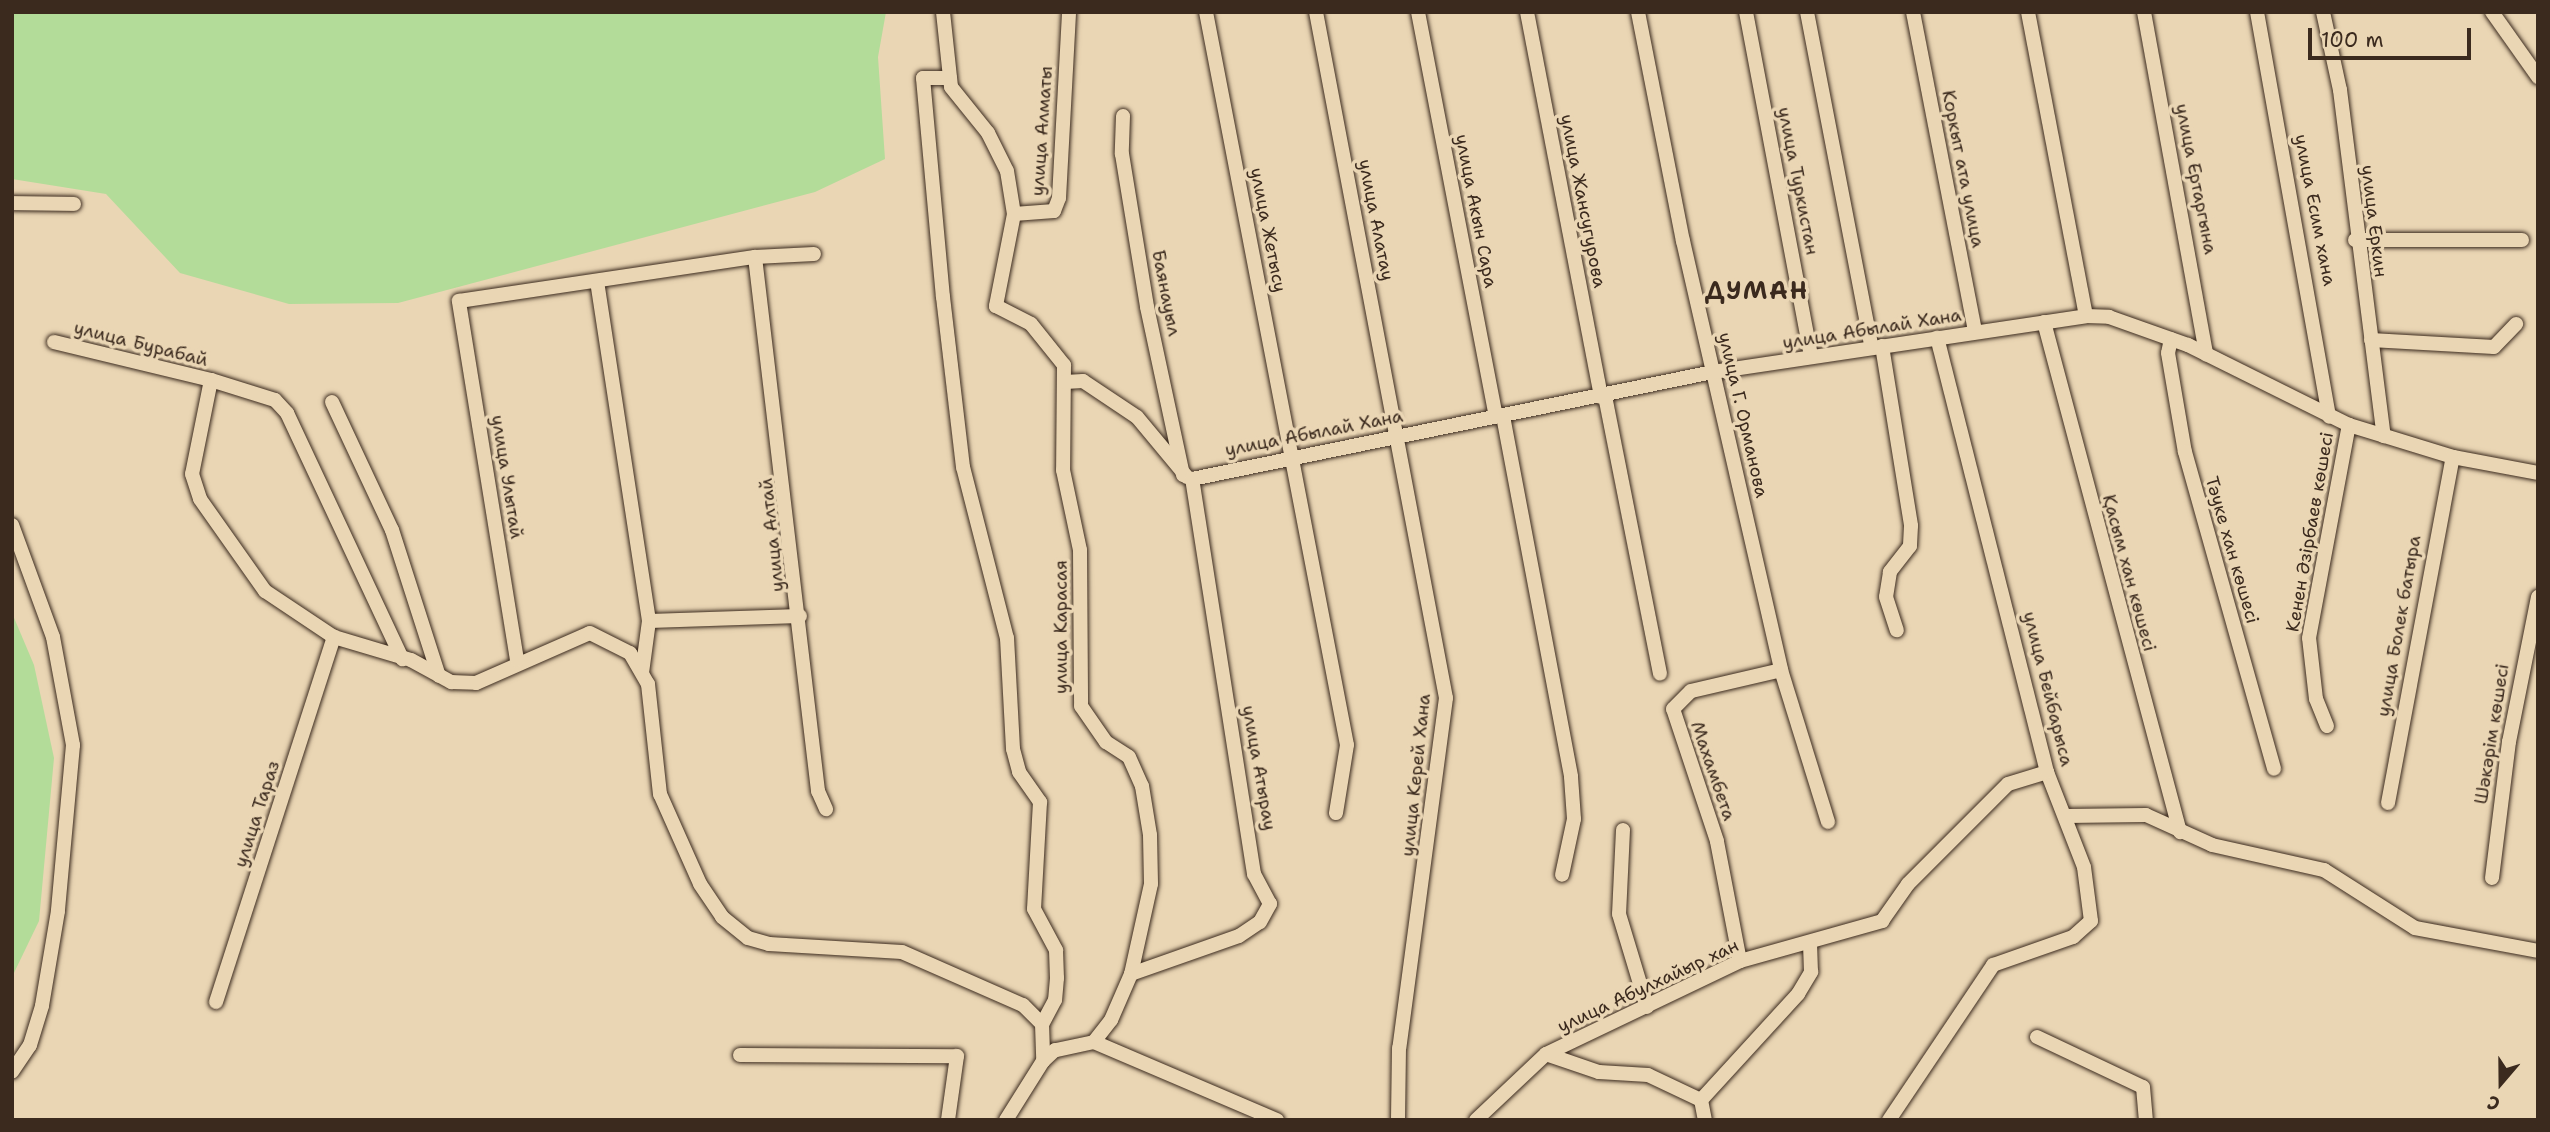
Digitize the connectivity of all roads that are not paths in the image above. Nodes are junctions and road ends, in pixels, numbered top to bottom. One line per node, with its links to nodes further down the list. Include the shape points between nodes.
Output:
1 (943, 12): 17 (street)
2 (1069, 12): 21 (street, улица Алматы, via 1059,198 1054,211)
3 (1206, 12): 48 (street, улица Жетысу)
4 (1316, 12): 46 (street, улица Алатау)
5 (1418, 12): 43 (street, улица Акын Сара)
6 (1527, 12): 41 (street, улица Жансугурова)
7 (1638, 12): 38 (street, улица Г. Орманова)
8 (1746, 12): 37 (street, улица Туркистан)
9 (1807, 12): 35 (street)
10 (1913, 12): 30 (street, Коркыт ата улица)
11 (2028, 12): 27 (street)
12 (2144, 12): 36 (street, улица Ертаргына)
13 (2257, 12): 44 (street, улица Есим хана)
14 (2323, 12): 22 (street, улица Еркин, via 2340,90)
15 (2492, 12): 16 (street)
16 (2538, 77)
17 (950, 78): 21 (street, via 1007,171); 82 (street, via 923,78 943,297 962,467 1007,638 1013,748 1019,772 1040,802 1034,909 1056,950 1057,978 1055,1000)
18 (1124, 116): 51 (street, Баянауыл, via 1122,153 1147,307)
19 (12, 203): 20 (street)
20 (74, 204)
21 (1014, 214): 40 (street, via 996,306 1049,340)
22 (2355, 240): 23 (street); 33 (street, улица Еркин)
23 (2522, 240)
24 (814, 254): 25 (street)
25 (755, 257): 26 (street); 54 (street, улица Алтай)
26 (597, 281): 55 (street); 59 (street, улица Улытай, via 459,301)
27 (2086, 316): 28 (street, улица Абылай Хана); 32 (street, улица Абылай Хана, via 2109,317)
28 (2044, 322): 30 (street, улица Абылай Хана); 73 (street, Қасым хан көшесі)
29 (2516, 324): 33 (street, via 2494,347)
30 (1975, 332): 31 (street, улица Абылай Хана)
31 (1937, 338): 35 (street, улица Абылай Хана); 66 (street, улица Бейбарыса)
32 (2171, 339): 36 (street, улица Абылай Хана); 65 (street, Тәуке хан көшесі, via 2168,353 2185,452)
33 (2371, 340): 47 (street, улица Еркин)
34 (54, 342): 39 (street, улица Бурабай)
35 (1877, 347): 37 (street, улица Абылай Хана); 56 (street, via 1911,526 1910,546 1890,572 1886,597)
36 (2206, 354): 44 (street, улица Абылай Хана)
37 (1811, 357): 38 (street, улица Абылай Хана)
38 (1713, 372): 41 (street, улица Абылай Хана); 60 (street, улица Г. Орманова)
39 (211, 380): 57 (street, улица Бурабай, via 192,474 200,499 265,591); 58 (street, via 275,400 287,413)
40 (1065, 382): 51 (street, via 1083,381 1137,417); 79 (street, улица Карасая, via 1059,404 1080,550 1081,706 1107,742 1129,757 1142,786 1150,835 1151,884)
41 (1603, 397): 43 (street, улица Абылай Хана); 62 (street, улица Жансугурова)
42 (332, 402): 63 (street, via 392,530)
43 (1500, 416): 46 (street, улица Абылай Хана); 74 (street, улица Акын Сара, via 1571,777 1574,819)
44 (2329, 417): 45 (street, улица Абылай Хана)
45 (2349, 425): 47 (street, улица Абылай Хана); 64 (street, Кенен Әзірбаев көшесі, via 2309,638 2316,699)
46 (1398, 436): 48 (street, улица Абылай Хана); 93 (street, улица Керей Хана, via 1446,698 1399,1048)
47 (2384, 436): 49 (street, улица Абылай Хана)
48 (1292, 456): 51 (street, улица Абылай Хана); 69 (street, улица Жетысу, via 1347,745)
49 (2452, 457): 50 (street, улица Абылай Хана); 67 (street, улица Болек батыра)
50 (2538, 473)
51 (1187, 477): 79 (street, улица Атырау, via 1254,874 1270,904 1260,922 1239,936)
52 (12, 525): 88 (street, via 53,636 73,745 58,911 42,1006 30,1045)
53 (2538, 597): 75 (street, Шәкәрім көшесі, via 2509,742)
54 (800, 616): 55 (street); 68 (street, улица Алтай, via 818,791)
55 (649, 621): 61 (street)
56 (1897, 630)
57 (334, 637): 58 (street, улица Бурабай); 80 (street, улица Тараз)
58 (402, 659): 63 (street, улица Бурабай)
59 (517, 660): 61 (street, улица Бурабай, via 590,633 630,653); 63 (street, улица Бурабай, via 476,683)
60 (1781, 670): 71 (street, улица Г. Орманова); 78 (street, Махамбета, via 1691,691 1672,709 1717,841)
61 (642, 673): 82 (street, via 657,732 660,794 700,884 722,917 748,938 769,944 902,952 1023,1005)
62 (1660, 674)
63 (439, 676)
64 (2328, 726)
65 (2274, 769)
66 (2048, 772): 70 (street, улица Бейбарыса); 76 (street, улица Абулхайыр хан, via 2008,784 1908,884 1882,921)
67 (2388, 803)
68 (826, 809)
69 (1336, 813)
70 (2066, 816): 73 (street, via 2126,811); 96 (street, улица Бейбарыса, via 2084,867 2088,929 1993,965)
71 (1828, 822)
72 (1623, 830): 81 (street, via 1619,914)
73 (2180, 832): 77 (street, via 2324,870 2415,928)
74 (1562, 875)
75 (2492, 878)
76 (1810, 943): 78 (street, улица Абулхайыр хан); 89 (street, via 1811,972 1798,994)
77 (2538, 950)
78 (1740, 961): 81 (street, улица Абулхайыр хан)
79 (1132, 974): 84 (street, улица Карасая)
80 (216, 1002)
81 (1647, 1007): 85 (street, улица Абулхайыр хан)
82 (1042, 1024): 87 (street)
83 (2037, 1037): 97 (street, via 2143,1087)
84 (1094, 1042): 87 (street, via 1055,1050); 92 (street)
85 (1546, 1054): 89 (street, via 1599,1072 1648,1075); 94 (street, улица Абулхайыр хан)
86 (740, 1055): 90 (street, via 957,1056)
87 (1043, 1061): 91 (street)
88 (12, 1072)
89 (1701, 1100): 95 (street)
90 (948, 1120)
91 (1006, 1120)
92 (1278, 1120)
93 (1398, 1120)
94 (1476, 1120)
95 (1705, 1120)
96 (1889, 1120)
97 (2147, 1120)

